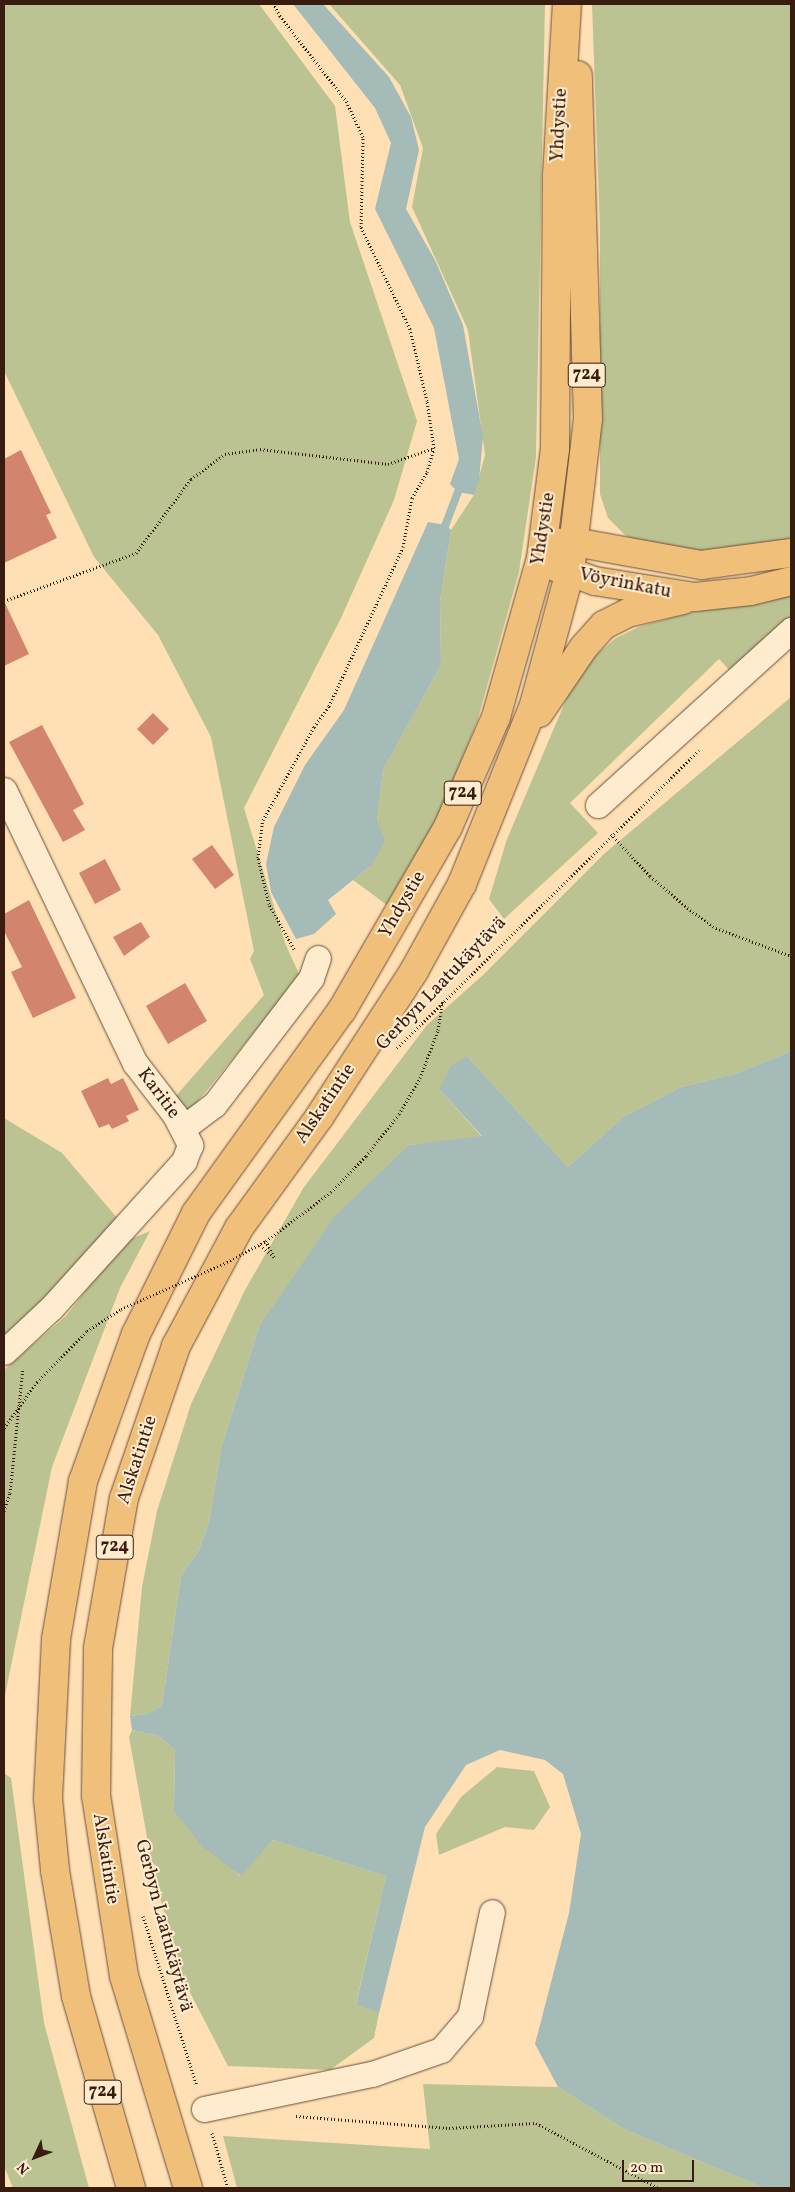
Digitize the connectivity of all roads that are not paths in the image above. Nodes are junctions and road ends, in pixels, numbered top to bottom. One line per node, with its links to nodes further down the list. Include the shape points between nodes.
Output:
1 (567, 4): 5 (main road, Yhdystie / 724, via 557,176 555,449)
2 (575, 4): 3 (main road, Yhdystie / 724, via 588,419)
3 (574, 542): 4 (main road, Vöyrinkatu, via 701,565); 5 (main road, Vöyrinkatu, via 556,542); 6 (main road, Yhdystie / 724)
4 (791, 554)
5 (541, 558): 6 (main road, Vöyrinkatu); 19 (main road, Yhdystie / 724, via 496,717 448,827 342,1010 196,1213 136,1334 83,1481 56,1639 48,1798 55,1870 76,1996)
6 (570, 572): 8 (main road, Vöyrinkatu, via 595,581); 10 (main road, Yhdystie / 724)
7 (791, 581): 8 (main road, Vöyrinkatu)
8 (695, 597): 10 (main road, via 628,612 604,625 584,647)
9 (791, 630): 12 (street)
10 (522, 739): 14 (main road, Yhdystie / 724, via 462,884)
11 (4, 790): 15 (street, Karitie, via 135,1063)
12 (598, 805)
13 (315, 968): 15 (street, via 214,1105)
14 (414, 971): 20 (main road, Alskatintie / 724, via 320,1116 239,1228 176,1346 122,1507 98,1648 96,1796 124,1976)
15 (183, 1128): 16 (street, Karitie, via 190,1145 184,1161 51,1308)
16 (10, 1347)
17 (492, 1912): 18 (street, via 470,2016 441,2050 372,2074)
18 (204, 2109)
19 (131, 2188)
20 (188, 2188)

